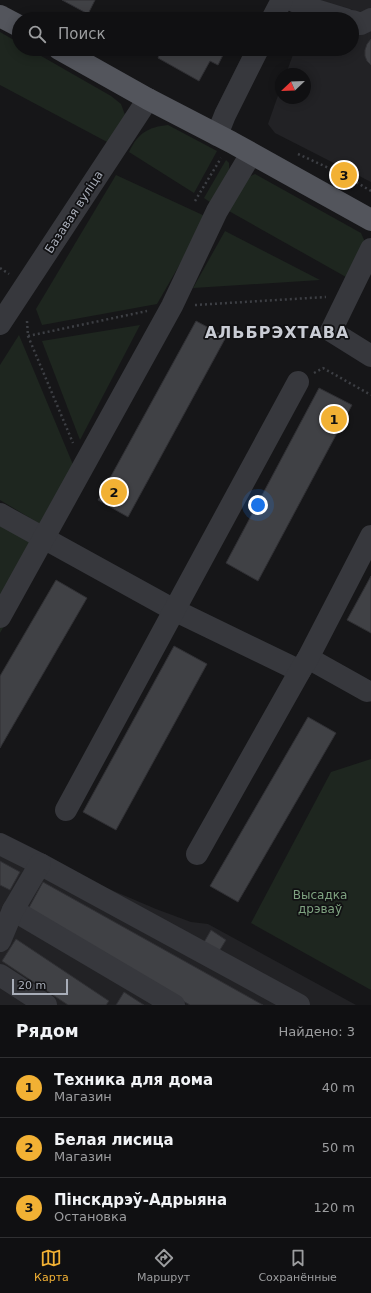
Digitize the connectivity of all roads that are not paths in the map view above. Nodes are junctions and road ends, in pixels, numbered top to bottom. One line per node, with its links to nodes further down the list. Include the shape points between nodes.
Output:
1 (282, 0): 3 (street)
2 (292, 0): 4 (street)
3 (276, 12)
4 (322, 12)
5 (0, 16): 7 (main road)
6 (371, 19): 8 (street)
7 (12, 22)
8 (359, 23)
9 (71, 56): 11 (main road)
10 (255, 56): 12 (street, via 225,116)
11 (148, 99): 12 (main road); 16 (street, Базавая вуліца)
12 (220, 144): 13 (main road, via 231,142)
13 (251, 154): 14 (main road); 21 (street, via 218,211 172,306)
14 (371, 220)
15 (371, 249): 17 (street, via 331,331)
16 (0, 324)
17 (371, 356)
18 (298, 382): 22 (street)
19 (0, 514): 21 (street)
20 (371, 536): 24 (street)
21 (44, 539): 22 (street); 23 (street)
22 (174, 610): 24 (street); 26 (street)
23 (0, 617)
24 (304, 664): 25 (street); 28 (street)
25 (367, 691)
26 (66, 810)
27 (0, 844): 29 (street)
28 (197, 854)
29 (40, 864): 30 (street); 35 (street)
30 (13, 910): 31 (street); 34 (street)
31 (0, 941)
32 (0, 975): 33 (street)
33 (46, 1005)
34 (174, 1005)
35 (298, 1005)

